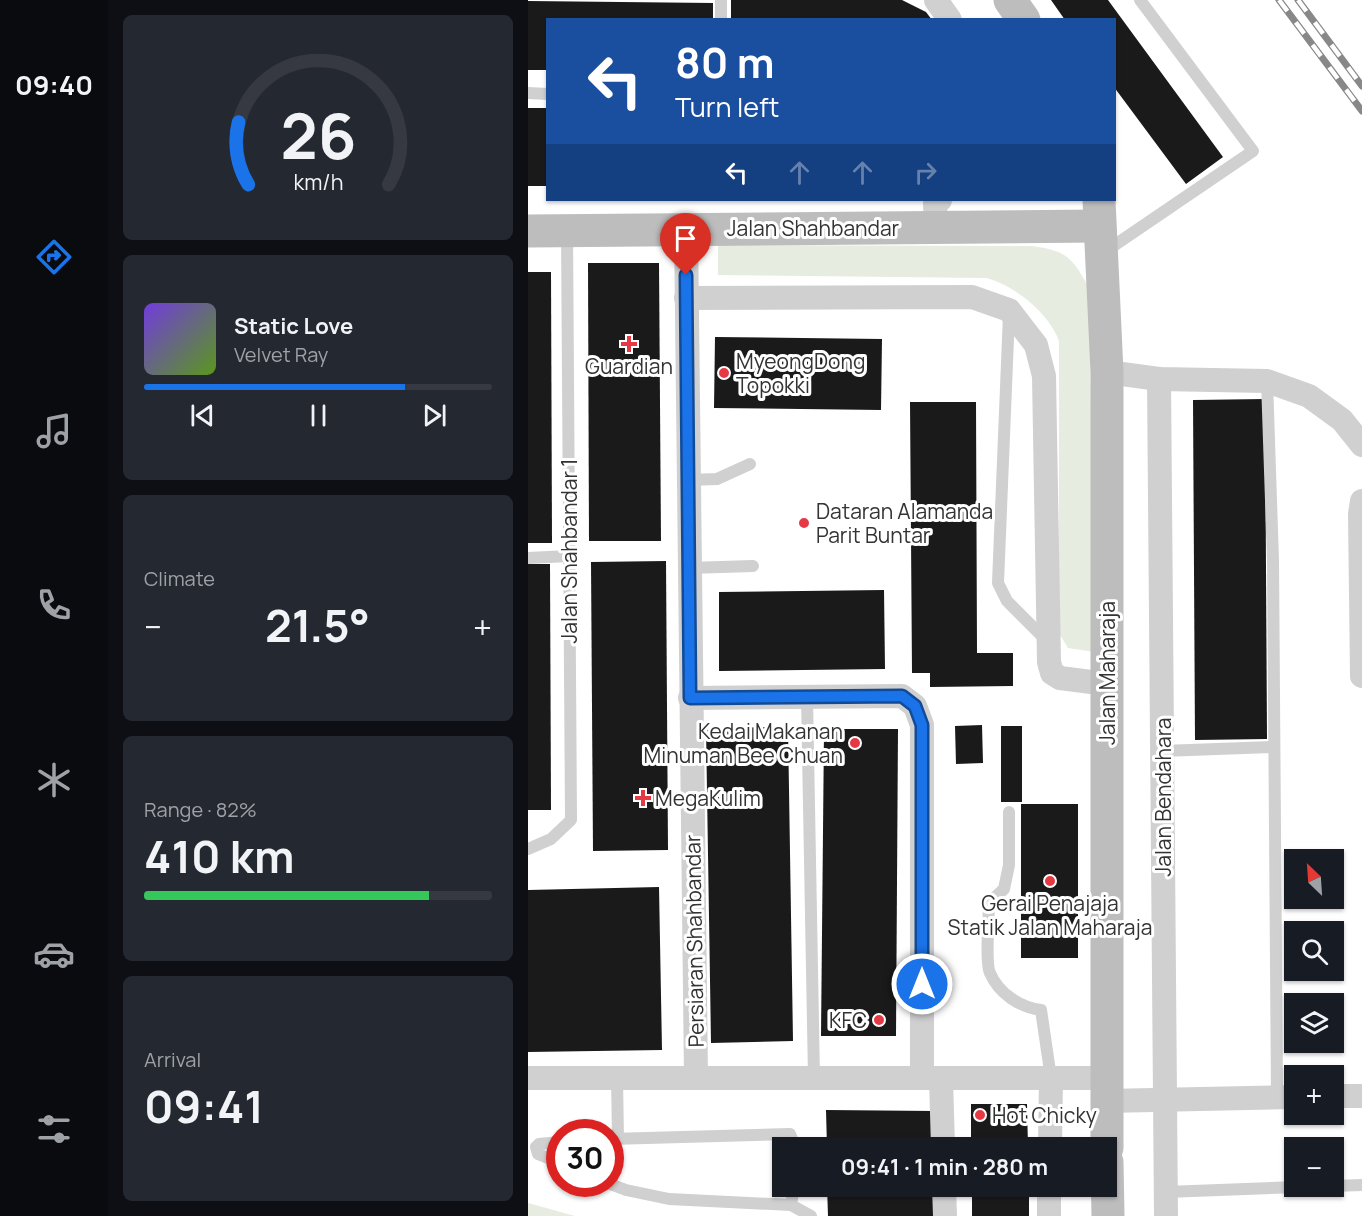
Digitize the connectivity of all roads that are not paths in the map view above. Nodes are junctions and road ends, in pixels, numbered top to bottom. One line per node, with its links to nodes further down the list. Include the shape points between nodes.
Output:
1 (721, 0): 5 (lane)
2 (936, 0): 6 (street)
3 (1010, 0): 7 (street)
4 (1140, 0): 11 (lane, via 1253,151)
5 (721, 18)
6 (949, 18)
7 (1023, 18)
8 (528, 93): 9 (lane)
9 (546, 94)
10 (936, 207): 11 (street, Jalan Shahbandar); 12 (street, Jalan Shahbandar)
11 (1099, 227): 17 (street, Jalan Maharaja)
12 (686, 229): 13 (street, Jalan Shahbandar); 15 (street, Persiaran Shahbandar)
13 (567, 230): 14 (street, Jalan Shahbandar); 24 (lane, Jalan Shahbandar 1)
14 (528, 231)
15 (686, 298): 16 (street, via 972,297); 22 (street, Persiaran Shahbandar)
16 (1009, 310): 28 (street, via 1036,345 1044,376); 28 (lane, via 998,583 1007,601)
17 (1107, 372): 18 (street); 30 (street, Jalan Maharaja)
18 (1160, 379): 19 (street); 34 (street, Jalan Bendahara)
19 (1267, 381): 20 (street, via 1309,396 1342,420); 33 (lane)
20 (1362, 445)
21 (750, 464): 22 (lane, via 717,479)
22 (688, 480): 27 (street, Persiaran Shahbandar)
23 (1362, 501): 29 (street)
24 (569, 556): 25 (lane); 36 (lane, Jalan Shahbandar 1, via 571,820 551,839)
25 (528, 558)
26 (753, 566): 27 (lane)
27 (689, 568): 32 (street, Persiaran Shahbandar)
28 (1048, 643): 30 (street, via 1052,673 1060,678)
29 (1362, 676)
30 (1107, 684): 44 (street, Jalan Maharaja)
31 (807, 697): 32 (street); 41 (lane); 42 (street, via 902,696 915,706 922,725)
32 (690, 698): 40 (street, Persiaran Shahbandar)
33 (1274, 747): 34 (lane); 37 (lane)
34 (1162, 751): 48 (street, Jalan Bendahara)
35 (1009, 812): 43 (lane, via 1009,866 1004,890 989,903 989,972 1006,994 1023,1007 1041,1010)
36 (528, 849)
37 (1285, 1065)
38 (528, 1078): 39 (street)
39 (617, 1078): 40 (street); 49 (lane)
40 (696, 1078): 41 (street)
41 (814, 1078): 42 (street)
42 (932, 1078): 43 (street); 51 (street)
43 (1051, 1078): 44 (street); 52 (street)
44 (1106, 1090): 48 (street); 53 (street, Jalan Maharaja)
45 (1344, 1096): 46 (street)
46 (1362, 1096)
47 (1284, 1098): 48 (street)
48 (1166, 1100): 61 (street, Jalan Bendahara)
49 (615, 1119)
50 (791, 1137): 54 (lane, via 790,1134)
51 (941, 1137)
52 (1050, 1137)
53 (1107, 1137)
54 (624, 1139)
55 (546, 1143): 56 (lane, via 539,1144 536,1151)
56 (546, 1156)
57 (1362, 1185): 58 (lane)
58 (1344, 1186)
59 (1284, 1188): 61 (lane)
60 (624, 1189): 66 (lane, via 669,1199)
61 (1166, 1192): 71 (street, Jalan Bendahara)
62 (792, 1197): 66 (lane)
63 (944, 1197): 68 (street)
64 (1049, 1197): 69 (street)
65 (1108, 1197): 70 (street)
66 (791, 1205): 67 (lane)
67 (812, 1216)
68 (945, 1216)
69 (1049, 1216)
70 (1108, 1216)
71 (1166, 1216)

